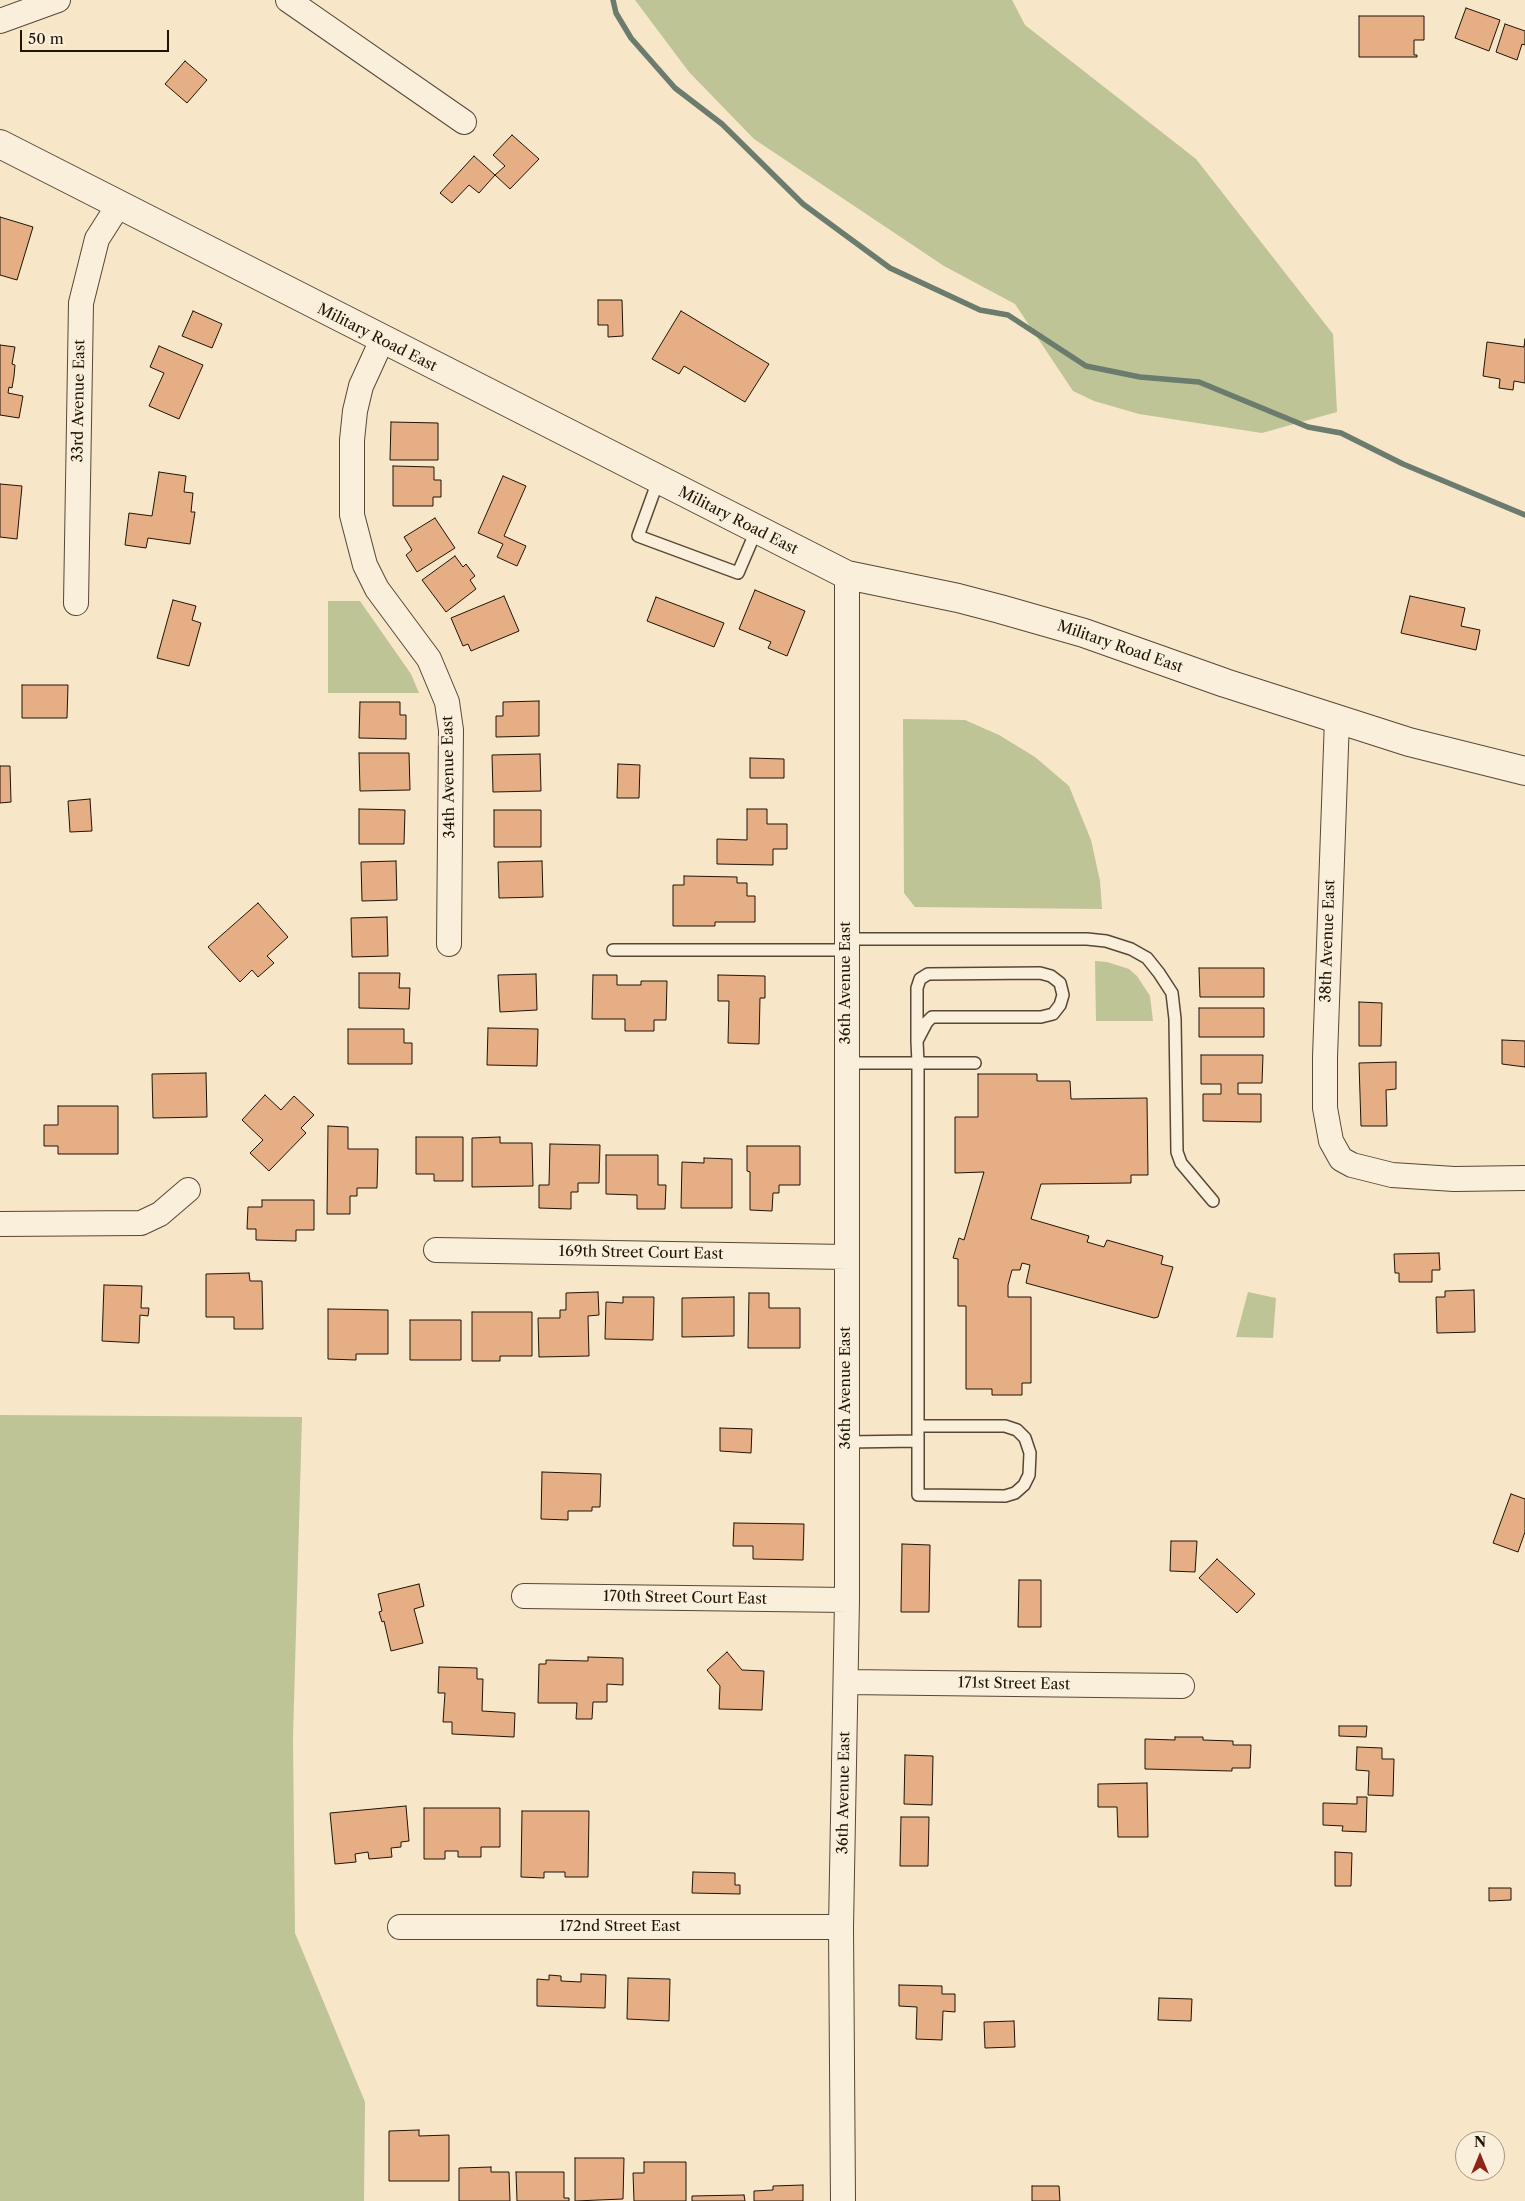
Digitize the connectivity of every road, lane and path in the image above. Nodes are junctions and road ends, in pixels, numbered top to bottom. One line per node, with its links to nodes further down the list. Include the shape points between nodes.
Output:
1 (58, 0): 3 (street)
2 (288, 0): 4 (street)
3 (0, 21)
4 (464, 122)
5 (0, 144): 6 (street, Military Road East)
6 (118, 206): 7 (street, Military Road East); 11 (street, 33rd Avenue East, via 97,239 81,303)
7 (382, 340): 8 (street, Military Road East); 14 (street, 34th Avenue East, via 361,386 355,411 352,516 365,565 377,589 429,659 447,702 451,730)
8 (658, 480): 9 (street, Military Road East); 9 (lane, via 638,536 738,573)
9 (756, 531): 10 (street, Military Road East)
10 (847, 575): 12 (street, Military Road East, via 1000,609); 15 (street, 36th Avenue East)
11 (76, 604)
12 (1337, 719): 13 (street, Military Road East, via 1453,754); 21 (street, 38th Avenue East, via 1324,1057 1325,1108 1331,1141 1341,1159 1365,1170 1454,1179)
13 (1525, 771)
14 (449, 944)
15 (846, 944): 16 (lane); 18 (street, 36th Avenue East); 23 (lane, via 1087,939 1106,941 1147,958 1172,993 1177,1152 1181,1163)
16 (613, 950)
17 (917, 1041): 17 (lane, via 932,1017 1042,1017 1052,1014 1063,995 1060,983 1040,973 928,974 920,980 917,988); 19 (lane)
18 (846, 1064): 19 (lane); 26 (street, 36th Avenue East)
19 (918, 1064): 20 (lane); 27 (lane)
20 (975, 1064)
21 (1525, 1178)
22 (188, 1190): 24 (street, via 160,1214 141,1223)
23 (1213, 1201)
24 (0, 1224)
25 (436, 1250): 26 (street, 169th Street Court East)
26 (846, 1257): 28 (street, 36th Avenue East)
27 (918, 1426): 29 (lane); 29 (lane, via 1006,1426 1017,1430 1025,1438 1030,1453 1029,1475 1015,1493 1005,1496 918,1494)
28 (846, 1442): 29 (lane); 31 (street, 36th Avenue East)
29 (918, 1442)
30 (524, 1596): 31 (street, 170th Street Court East)
31 (847, 1600): 32 (street, 36th Avenue East)
32 (846, 1682): 33 (street, 171st Street East); 35 (street, 36th Avenue East)
33 (1182, 1686)
34 (400, 1926): 35 (street, 172nd Street East)
35 (841, 1926): 36 (street, 36th Avenue East)
36 (842, 2201)

